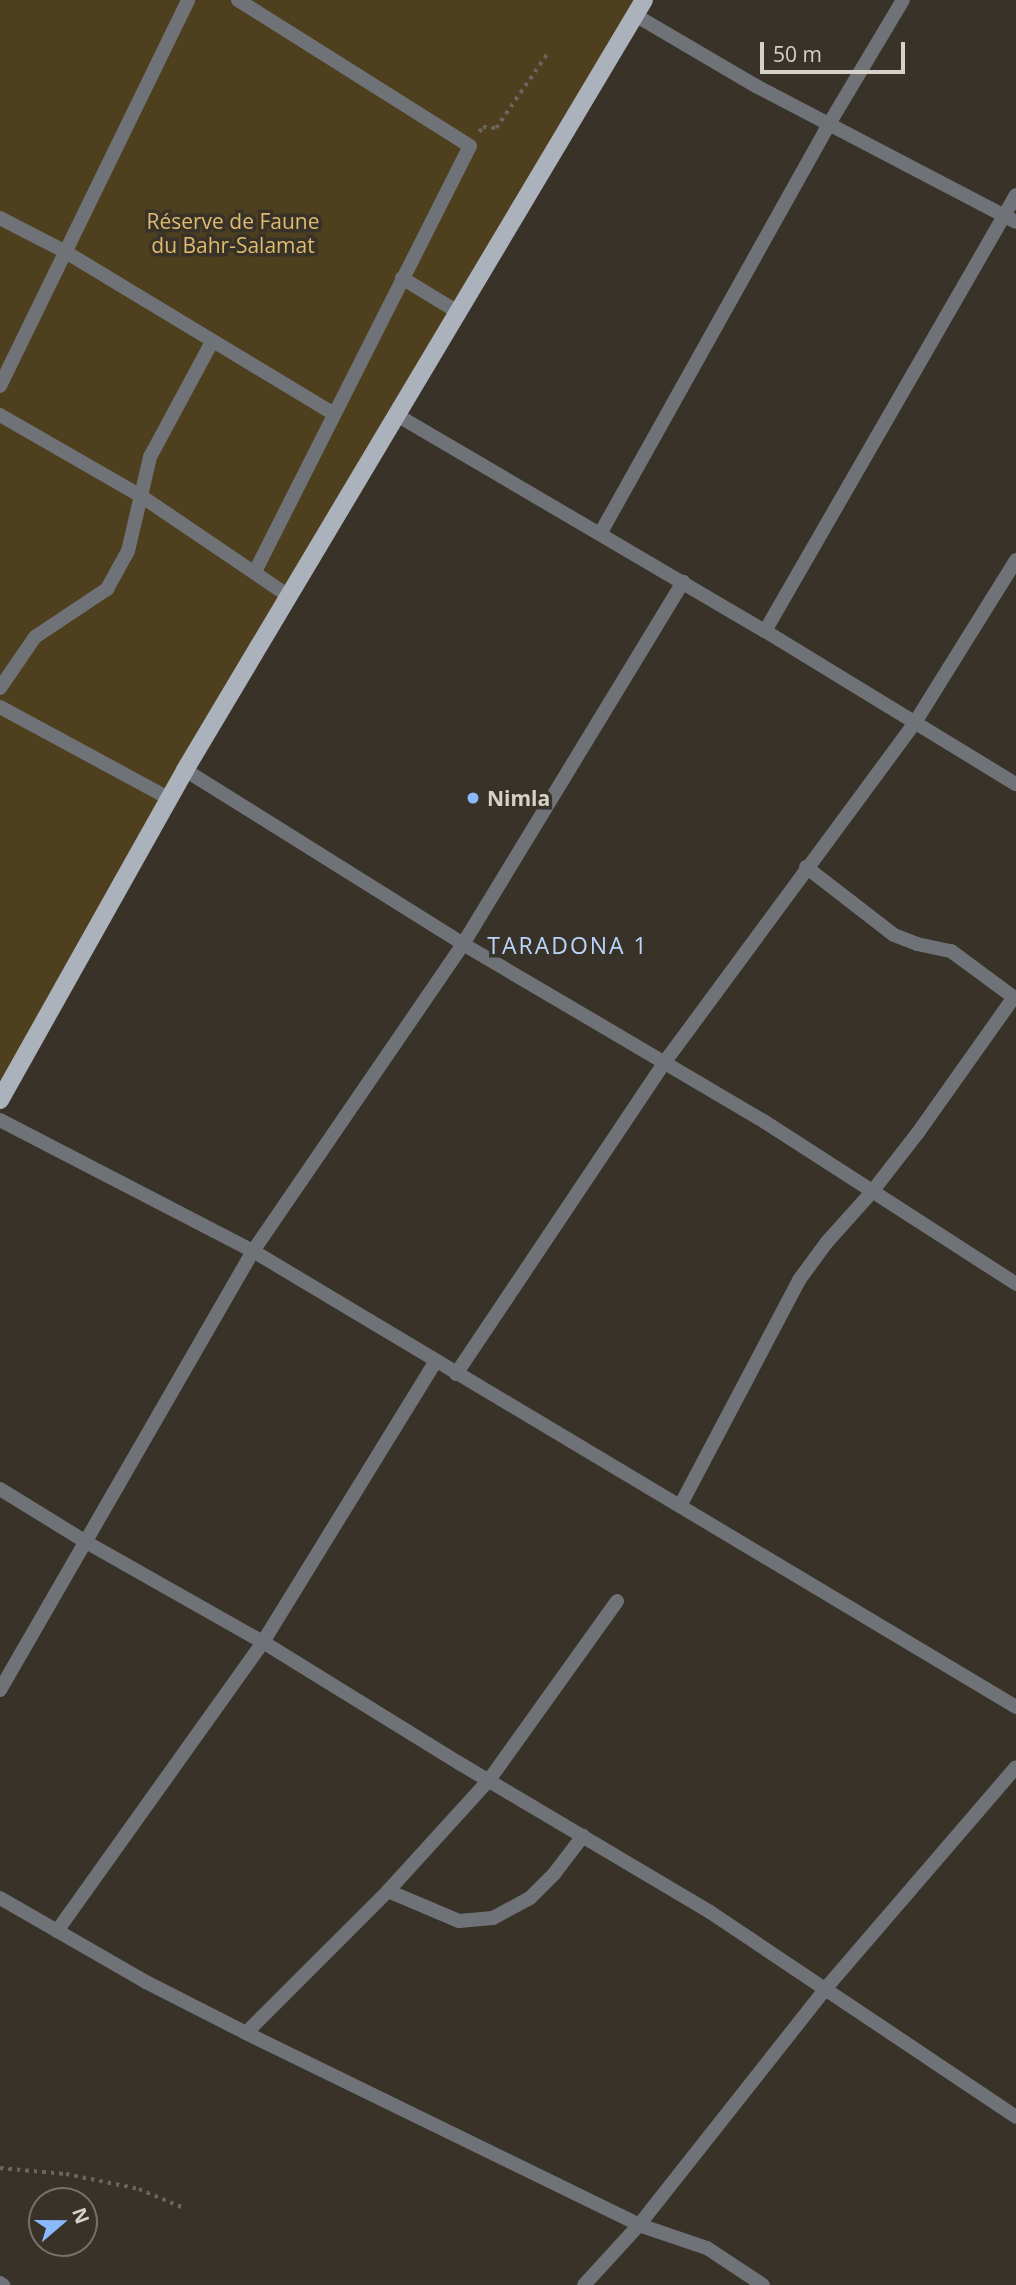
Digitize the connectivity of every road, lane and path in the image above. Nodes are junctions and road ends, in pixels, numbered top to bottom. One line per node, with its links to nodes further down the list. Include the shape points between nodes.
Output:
1 (188, 0): 11 (street)
2 (238, 0): 7 (street)
3 (903, 0): 6 (street)
4 (639, 8): 6 (street, via 756,86); 13 (main road)
5 (547, 54): 7 (path, via 496,128 483,127)
6 (829, 124): 10 (street); 20 (street)
7 (470, 146): 12 (street)
8 (1016, 195): 10 (street)
9 (0, 218): 11 (street)
10 (1010, 219): 25 (street)
11 (64, 250): 14 (street); 15 (street)
12 (402, 278): 13 (street); 16 (street)
13 (456, 311): 17 (main road)
14 (212, 342): 16 (street); 19 (street, via 150,457)
15 (0, 386)
16 (333, 413): 22 (street)
17 (394, 414): 20 (street); 24 (main road)
18 (0, 415): 19 (street)
19 (141, 496): 22 (street); 26 (street, via 128,551 107,589 35,637)
20 (600, 534): 23 (street)
21 (1016, 560): 28 (street)
22 (255, 571): 24 (street)
23 (683, 582): 25 (street); 33 (street)
24 (288, 595): 29 (main road)
25 (765, 631): 28 (street)
26 (0, 688)
27 (0, 707): 31 (street)
28 (914, 724): 30 (street); 32 (street)
29 (185, 770): 31 (main road); 33 (street)
30 (1016, 784)
31 (168, 798): 36 (main road)
32 (806, 867): 34 (street, via 894,935 951,951); 35 (street)
33 (463, 944): 35 (street); 39 (street)
34 (1015, 998): 38 (street)
35 (664, 1063): 38 (street, via 765,1122); 42 (street)
36 (0, 1100)
37 (0, 1120): 39 (street)
38 (871, 1194): 40 (street); 44 (street, via 799,1280)
39 (253, 1251): 41 (street); 45 (street)
40 (1016, 1284)
41 (435, 1362): 42 (street); 47 (street)
42 (456, 1374): 44 (street)
43 (0, 1489): 45 (street)
44 (680, 1506): 49 (street)
45 (86, 1542): 47 (street); 48 (street)
46 (617, 1601): 51 (street)
47 (263, 1642): 51 (street); 55 (street)
48 (0, 1690)
49 (1016, 1707)
50 (1016, 1767): 56 (street)
51 (489, 1780): 52 (street); 53 (street)
52 (583, 1836): 53 (street, via 530,1898 492,1918 459,1921); 56 (street)
53 (388, 1891): 57 (street)
54 (0, 1898): 55 (street)
55 (57, 1931): 57 (street)
56 (826, 1987): 58 (street); 61 (street)
57 (246, 2033): 61 (street)
58 (1016, 2117)
59 (0, 2168): 60 (path, via 66,2174 127,2187)
60 (184, 2208)
61 (639, 2225): 62 (street); 63 (street, via 707,2248)
62 (584, 2285)
63 (763, 2285)

